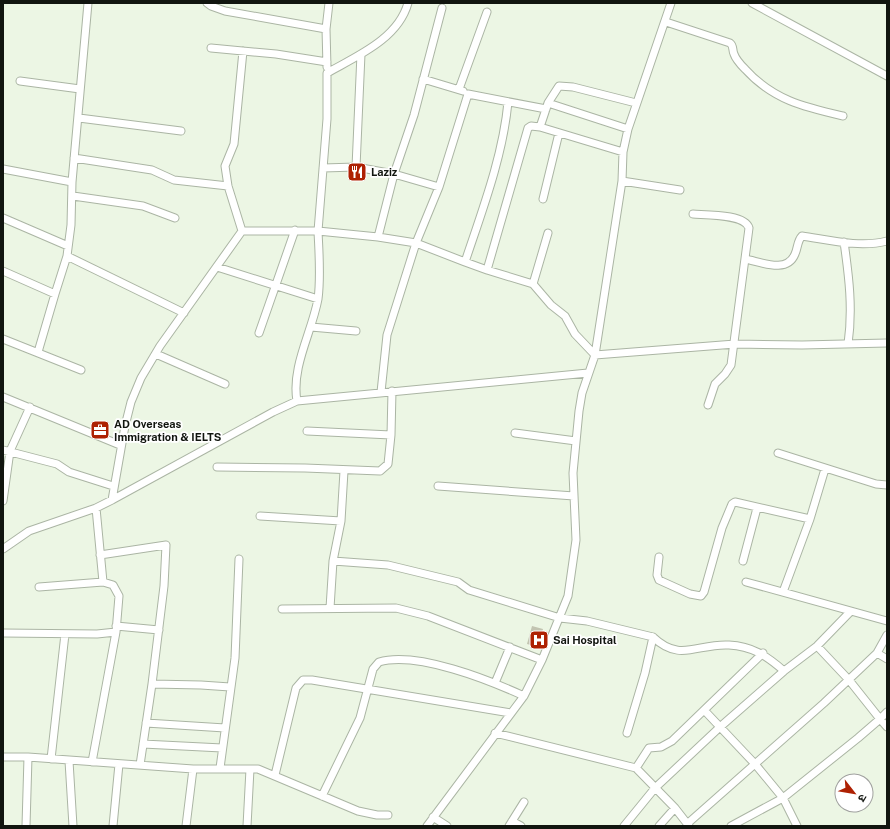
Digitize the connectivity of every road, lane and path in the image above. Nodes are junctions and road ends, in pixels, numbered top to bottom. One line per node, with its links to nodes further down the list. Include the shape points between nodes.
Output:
1 (207, 3): 10 (street, via 225,10)
2 (329, 3): 10 (street)
3 (408, 3): 13 (street, via 397,26)
4 (671, 3): 9 (street)
5 (752, 3): 16 (street)
6 (88, 4): 19 (street)
7 (442, 8): 17 (street)
8 (487, 12): 20 (street)
9 (666, 22): 23 (street); 25 (street, via 730,43 734,54 746,70 780,98 805,108)
10 (326, 29): 14 (street)
11 (211, 48): 12 (street)
12 (244, 51): 14 (street); 39 (street, via 234,144 225,166)
13 (361, 54): 15 (street); 33 (street)
14 (327, 62): 15 (street)
15 (327, 73): 35 (street)
16 (887, 76)
17 (423, 79): 20 (street); 36 (street)
18 (20, 81): 19 (street)
19 (80, 89): 26 (street)
20 (459, 89): 21 (street)
21 (468, 94): 22 (street); 40 (street)
22 (508, 102): 24 (street); 58 (street, via 493,171)
23 (636, 103): 24 (street, via 559,86); 28 (street)
24 (547, 106): 27 (street); 28 (street)
25 (843, 116)
26 (79, 118): 29 (street); 32 (street)
27 (540, 127): 30 (street); 60 (street, via 532,126 526,131)
28 (628, 129): 31 (street)
29 (181, 131)
30 (559, 133): 31 (street); 43 (street)
31 (623, 152): 37 (street)
32 (74, 158): 38 (street); 39 (street, via 152,170 174,180)
33 (356, 167): 35 (street); 36 (street)
34 (3, 168): 38 (street)
35 (323, 168): 49 (street)
36 (394, 174): 40 (street); 51 (street)
37 (622, 181): 41 (street); 76 (street)
38 (72, 182): 42 (street)
39 (228, 186): 48 (street)
40 (439, 187): 54 (street)
41 (680, 190)
42 (73, 196): 46 (street, via 143,206); 55 (street)
43 (543, 199)
44 (693, 214): 57 (street, via 738,218 746,222 750,228)
45 (3, 218): 55 (street)
46 (175, 218)
47 (295, 230): 48 (street); 49 (street); 63 (street)
48 (242, 231): 59 (street)
49 (318, 231): 51 (street); 65 (street)
50 (548, 233): 62 (street)
51 (378, 237): 54 (street)
52 (887, 241): 53 (street)
53 (844, 242): 57 (street, via 802,236 795,254 785,265); 73 (street, via 851,295)
54 (416, 243): 58 (street); 81 (street, via 387,335)
55 (68, 246): 56 (street)
56 (67, 256): 64 (street); 66 (street)
57 (745, 259): 72 (street)
58 (465, 262): 60 (street)
59 (217, 267): 63 (street); 66 (street)
60 (487, 270): 62 (street)
61 (3, 271): 64 (street)
62 (533, 284): 76 (street, via 551,305 565,316 575,334)
63 (276, 285): 65 (street); 69 (street)
64 (55, 294): 74 (street)
65 (318, 299): 67 (street)
66 (184, 313): 75 (street)
67 (311, 326): 68 (street); 83 (street, via 296,384)
68 (356, 331)
69 (259, 333)
70 (3, 339): 74 (street)
71 (887, 343): 73 (street)
72 (735, 344): 73 (street); 76 (street); 84 (street, via 729,369 715,384)
73 (848, 344)
74 (38, 352): 77 (street)
75 (156, 354): 79 (street); 90 (street, via 141,378 131,402)
76 (595, 356): 78 (street)
77 (81, 370)
78 (588, 373): 80 (street); 89 (street, via 582,393)
79 (225, 384)
80 (392, 391): 81 (street); 88 (street)
81 (381, 392): 83 (street)
82 (3, 397): 85 (street)
83 (297, 401): 100 (street)
84 (708, 405)
85 (30, 407): 90 (street); 91 (street)
86 (307, 432): 88 (street)
87 (515, 433): 89 (street)
88 (391, 436): 95 (street, via 388,464 383,470)
89 (576, 441): 99 (street)
90 (120, 445): 97 (street)
91 (6, 450): 97 (street, via 57,464 69,472); 101 (street)
92 (778, 454): 94 (street)
93 (218, 467): 95 (street)
94 (825, 469): 96 (street); 105 (street)
95 (344, 471): 106 (street)
96 (887, 485)
97 (113, 486): 100 (street)
98 (438, 486): 99 (street)
99 (574, 496): 120 (street, via 576,540 572,578)
100 (112, 500): 102 (street)
101 (3, 501)
102 (96, 508): 107 (street, via 29,531); 108 (street)
103 (757, 508): 105 (street); 109 (street, via 735,502 730,506 704,592 700,596 659,580); 112 (street)
104 (260, 516): 106 (street)
105 (810, 519): 116 (street)
106 (341, 521): 111 (street)
107 (3, 549)
108 (100, 555): 113 (street); 123 (street, via 166,545)
109 (659, 557)
110 (239, 559): 138 (street, via 235,658)
111 (333, 561): 117 (street); 120 (street, via 388,565 458,582 469,590)
112 (743, 561)
113 (103, 582): 115 (street); 122 (street, via 113,584 117,590)
114 (746, 582): 116 (street)
115 (40, 587)
116 (783, 592): 119 (street)
117 (330, 608): 118 (street); 129 (street, via 396,608 428,616)
118 (282, 609)
119 (850, 612): 121 (street); 128 (street)
120 (560, 618): 127 (street, via 587,621); 133 (street)
121 (887, 621)
122 (116, 629): 123 (street); 125 (street); 157 (street)
123 (159, 630): 137 (street)
124 (3, 633): 125 (street)
125 (65, 634): 155 (street)
126 (887, 635): 130 (street)
127 (653, 637): 131 (street, via 667,648 676,651 730,645); 150 (street)
128 (817, 646): 134 (street); 135 (street)
129 (510, 648): 133 (street); 136 (street)
130 (877, 652): 132 (street); 135 (street)
131 (763, 653): 134 (street); 141 (street)
132 (887, 659)
133 (542, 660): 140 (street)
134 (784, 671): 146 (street)
135 (848, 680): 144 (street); 159 (street)
136 (496, 683): 139 (street, via 429,663 404,660 382,661 375,665); 140 (street)
137 (152, 684): 138 (street); 145 (street)
138 (230, 687): 148 (street)
139 (368, 688): 143 (street); 165 (street, via 312,680 300,682 295,692); 167 (street, via 360,718)
140 (524, 696): 143 (street)
141 (704, 710): 146 (street); 162 (street, via 667,744 649,748)
142 (887, 712): 144 (street)
143 (511, 713): 149 (street)
144 (880, 719): 147 (street); 168 (street)
145 (146, 723): 148 (street); 151 (street)
146 (720, 727): 159 (street); 166 (street)
147 (887, 727)
148 (225, 728): 152 (street)
149 (495, 733): 162 (street); 172 (street)
150 (627, 733)
151 (143, 744): 152 (street); 160 (street)
152 (222, 748): 161 (street)
153 (3, 757): 154 (street)
154 (28, 757): 155 (street); 175 (street)
155 (52, 759): 156 (street)
156 (69, 760): 157 (street); 176 (street)
157 (92, 762): 158 (street)
158 (118, 764): 160 (street); 177 (street)
159 (755, 764): 168 (street); 174 (street)
160 (140, 765): 163 (street)
161 (220, 768): 163 (street); 164 (street)
162 (636, 768): 166 (street)
163 (193, 769): 178 (street)
164 (250, 769): 165 (street); 179 (street)
165 (275, 775): 167 (street)
166 (656, 788): 170 (street); 183 (street)
167 (322, 796): 171 (street, via 366,813)
168 (783, 798): 185 (street); 186 (street)
169 (524, 802): 173 (street)
170 (675, 808): 174 (street); 184 (street)
171 (388, 815)
172 (433, 817): 180 (street); 181 (street)
173 (511, 824): 182 (street)
174 (688, 825)
175 (26, 826)
176 (73, 826)
177 (113, 826)
178 (186, 826)
179 (247, 826)
180 (427, 826)
181 (447, 826)
182 (521, 826)
183 (624, 826)
184 (659, 826)
185 (731, 826)
186 (797, 826)

